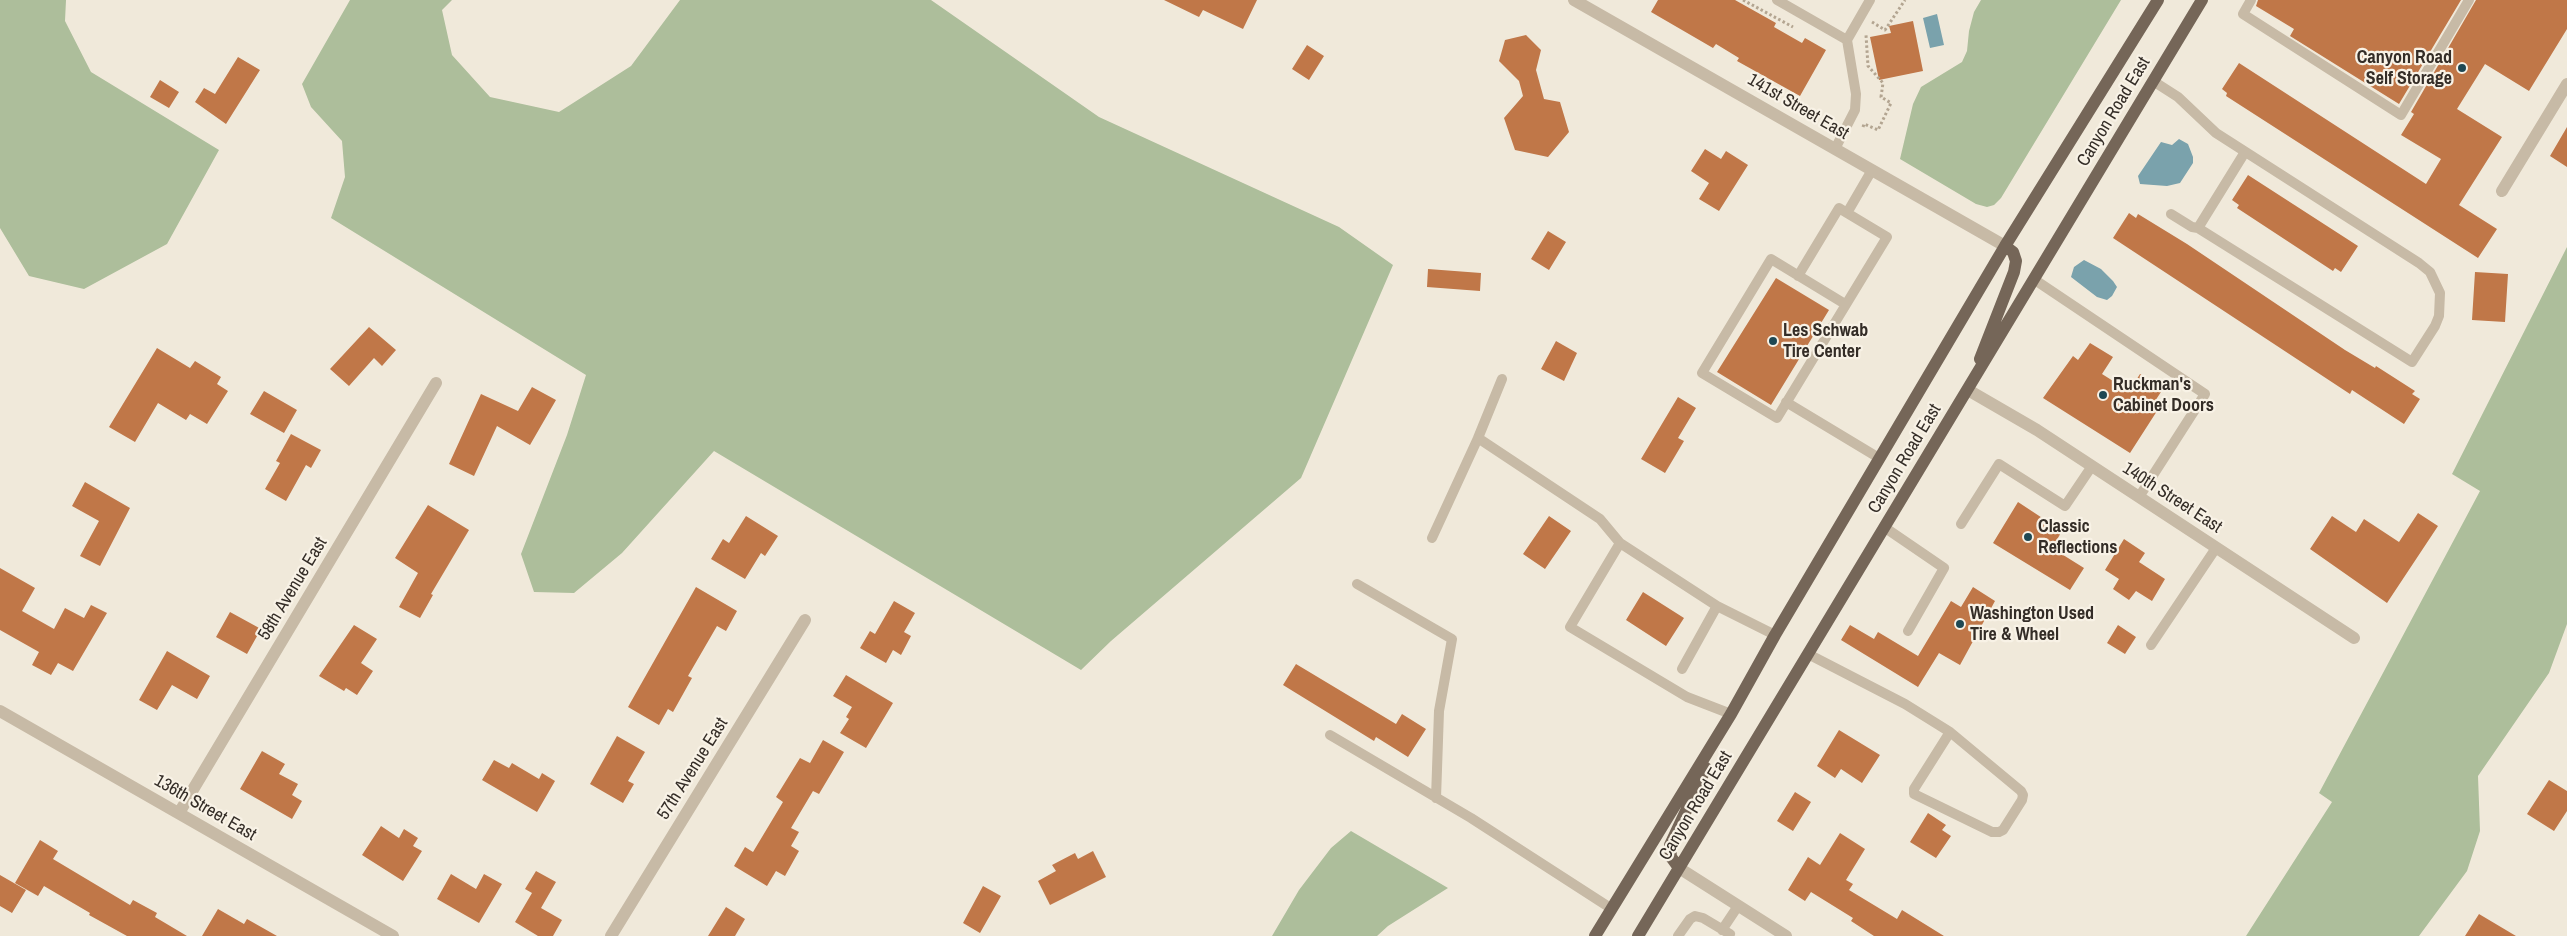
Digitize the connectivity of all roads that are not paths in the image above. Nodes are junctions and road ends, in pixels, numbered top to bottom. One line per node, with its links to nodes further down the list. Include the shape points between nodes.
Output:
1 (1574, 0): 11 (street, 141st Street East)
2 (1777, 0): 8 (lane)
3 (1870, 0): 8 (lane)
4 (2158, 0): 18 (main road, Canyon Road East)
5 (2202, 0): 9 (main road, Canyon Road East)
6 (2251, 0): 7 (lane, via 2243,14 2401,115)
7 (2469, 0)
8 (1847, 40): 11 (lane, via 1856,94 1854,110)
9 (2153, 80): 12 (lane, via 2178,97 2216,133); 20 (main road, Canyon Road East)
10 (2567, 84): 14 (street)
11 (1835, 149): 13 (street, 141st Street East)
12 (2245, 152): 17 (lane); 17 (lane, via 2430,272 2440,293 2440,304 2435,326 2426,341 2412,362)
13 (1872, 170): 15 (lane); 18 (street, 141st Street East)
14 (2502, 191)
15 (1847, 213): 19 (lane, via 1839,208); 21 (lane, via 1887,237)
16 (2171, 214): 17 (lane)
17 (2198, 228)
18 (2005, 246): 24 (main road, via 2013,252 2016,261 2014,272); 27 (main road, Canyon Road East)
19 (1798, 276): 21 (lane); 25 (lane, via 1771,259 1702,373 1777,418)
20 (2035, 280): 24 (main road, Canyon Road East); 29 (lane, via 2205,394)
21 (1845, 304): 25 (lane)
22 (1502, 378): 26 (lane)
23 (436, 383): 49 (street, 58th Avenue East)
24 (1968, 390): 28 (street, 140th Street East); 31 (main road, Canyon Road East)
25 (1786, 402): 27 (lane)
26 (1478, 438): 32 (lane); 33 (lane, via 1600,519)
27 (1879, 458): 39 (main road, Canyon Road East)
28 (2092, 466): 29 (street, 140th Street East); 30 (lane, via 2065,506 1999,464)
29 (2139, 497): 34 (street, 140th Street East)
30 (1961, 524)
31 (1884, 528): 38 (lane, via 1944,568); 42 (main road, Canyon Road East)
32 (1432, 538)
33 (1620, 543): 36 (lane); 45 (lane, via 1570,627 1686,697)
34 (2216, 548): 40 (street, 140th Street East); 41 (lane)
35 (1357, 584): 48 (lane, via 1452,639 1439,711)
36 (1717, 606): 39 (lane); 43 (lane)
37 (805, 620): 55 (street, 57th Avenue East)
38 (1908, 631)
39 (1775, 635): 45 (main road, Canyon Road East)
40 (2354, 638)
41 (2151, 645)
42 (1808, 654): 46 (lane, via 1905,704); 50 (main road, Canyon Road East)
43 (1682, 669)
44 (0, 711): 49 (street, 136th Street East)
45 (1731, 714): 50 (main road, via 1670,845 1671,858); 52 (main road, Canyon Road East)
46 (1950, 732): 46 (lane, via 2023,796 2003,830 1992,832 1914,794 1914,789)
47 (1330, 735): 48 (lane)
48 (1436, 798): 52 (lane)
49 (179, 813): 54 (street, 136th Street East)
50 (1679, 868): 51 (street); 57 (main road, Canyon Road East)
51 (1738, 906): 53 (lane); 59 (street)
52 (1612, 909): 56 (main road, Canyon Road East)
53 (1726, 933): 58 (lane, via 1695,916)
54 (393, 936)
55 (611, 936)
56 (1595, 936)
57 (1638, 936)
58 (1678, 936)
59 (1786, 936)

